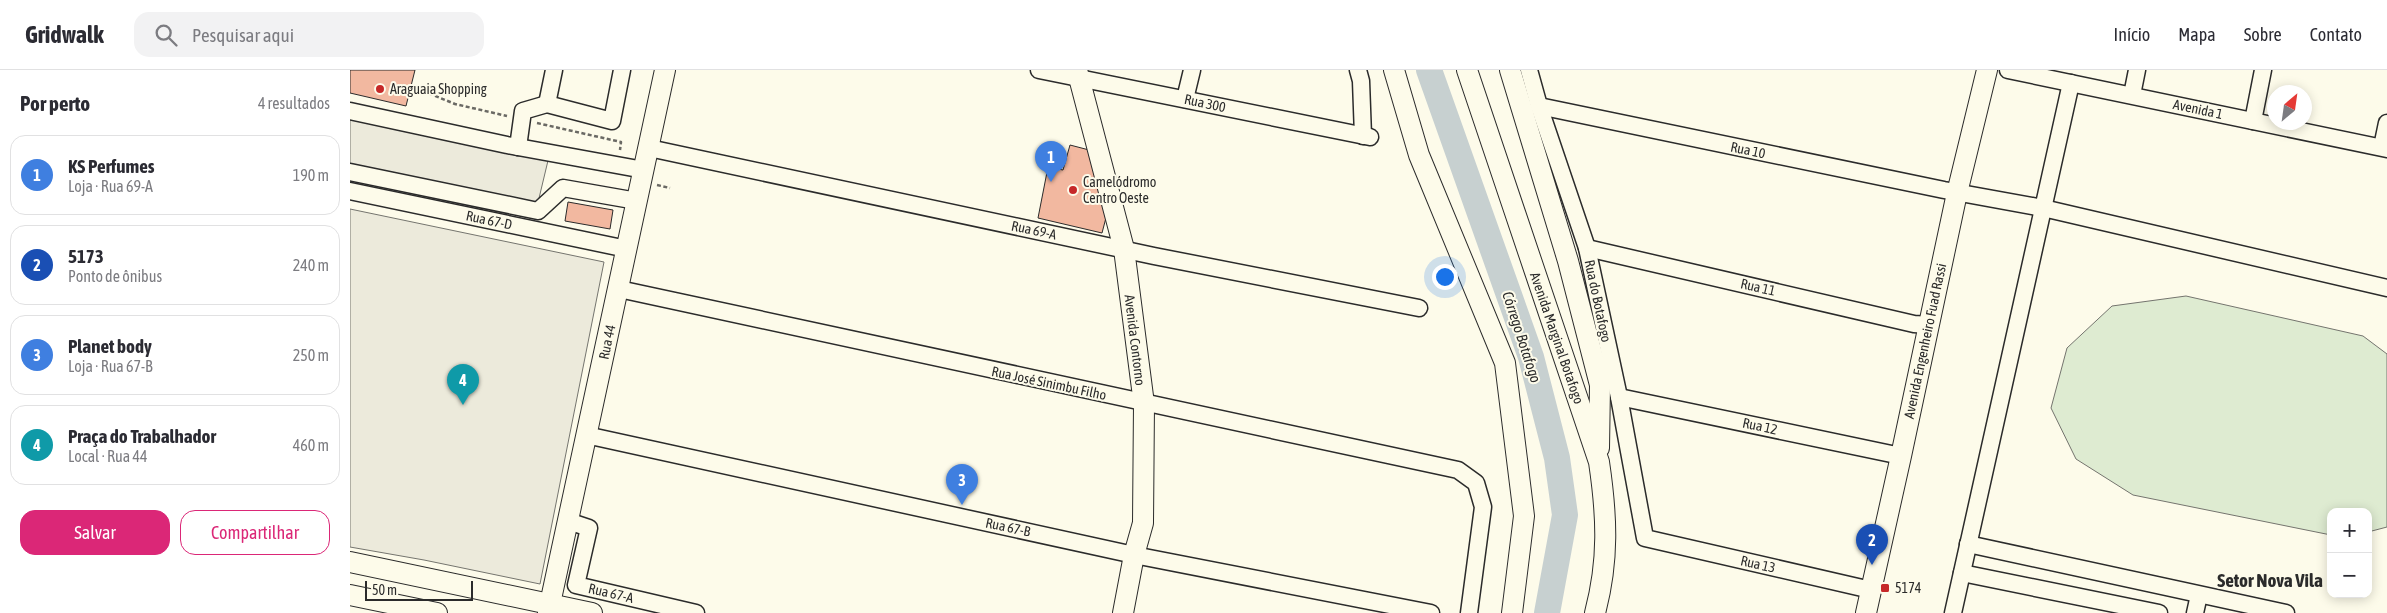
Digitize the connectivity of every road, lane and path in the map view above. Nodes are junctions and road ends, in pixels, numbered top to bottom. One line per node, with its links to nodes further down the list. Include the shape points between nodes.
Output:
1 (554, 70): 20 (street)
2 (622, 70): 20 (street, via 612,121)
3 (665, 70): 27 (main road, Rua 44)
4 (1039, 70): 15 (street, Rua 300)
5 (1192, 70): 19 (street)
6 (1358, 70): 19 (street, Rua 300, via 1367,136)
7 (1394, 70): 65 (main road, via 1419,155 1505,363 1524,516)
8 (1467, 70): 47 (main road, Avenida Marginal Botafogo)
9 (1510, 70): 47 (main road, via 1568,261 1600,385)
10 (1529, 70): 21 (street, Rua do Botafogo)
11 (1987, 70): 34 (main road, Avenida Engenheiro Fuad Rassi)
12 (2008, 70): 16 (street, Avenida 1)
13 (2137, 70): 18 (street)
14 (2263, 70): 24 (street)
15 (1079, 74): 19 (street, Rua 300); 38 (main road, Avenida Contorno)
16 (2071, 83): 18 (street, Avenida 1); 35 (street)
17 (411, 86): 23 (path, via 455,104)
18 (2132, 95): 24 (street, Avenida 1)
19 (1185, 99)
20 (547, 104): 23 (street, via 523,111)
21 (1539, 106): 34 (street, Rua 10); 36 (street, Rua do Botafogo)
22 (350, 110): 26 (street)
23 (522, 119): 26 (street); 29 (path, via 621,142)
24 (2253, 121): 28 (street, Avenida 1)
25 (2387, 123): 28 (street)
26 (518, 147): 29 (street)
27 (649, 148): 31 (main road, Rua 44); 38 (street, Rua 69-A)
28 (2384, 148)
29 (619, 165): 31 (street)
30 (350, 172): 31 (street, via 538,211 563,188)
31 (641, 184): 32 (path); 37 (main road, Rua 44)
32 (670, 188)
33 (350, 191): 37 (street, Rua 67-D)
34 (1956, 193): 35 (street, Rua 10); 42 (main road, Avenida Engenheiro Fuad Rassi)
35 (2043, 208): 39 (street, Rua 10); 50 (street)
36 (1587, 248): 42 (street, Rua 11); 43 (street, Rua do Botafogo)
37 (627, 249): 40 (main road, Rua 44)
38 (1124, 250): 41 (street, Rua 69-A); 44 (main road, Avenida Contorno)
39 (2387, 288)
40 (619, 289): 44 (street, Rua José Sinimbu Filho); 45 (main road, Rua 44)
41 (1419, 308)
42 (1929, 325): 46 (main road, Avenida Engenheiro Fuad Rassi)
43 (1619, 397): 46 (street, Rua 12); 49 (street, Rua do Botafogo)
44 (1144, 404): 51 (main road, Avenida Contorno, via 1143,523); 64 (street, Rua José Sinimbu Filho, via 1458,470 1476,484 1483,507)
45 (586, 435): 48 (main road, Rua 44); 51 (street, Rua 67-B)
46 (1901, 456): 54 (main road, Avenida Engenheiro Fuad Rassi)
47 (1599, 462): 66 (main road, Avenida Marginal Botafogo, via 1606,510 1606,554)
48 (568, 521): 58 (main road, Rua 44); 61 (street, Rua 67-A, via 589,528 576,586)
49 (1645, 538): 54 (street, Rua 13)
50 (1968, 544): 53 (street); 55 (street)
51 (1134, 555): 62 (main road, Avenida Contorno); 63 (street, Rua 67-B)
52 (350, 562): 58 (main road)
53 (1962, 573): 68 (street); 69 (street)
54 (1871, 590): 67 (main road, Avenida Engenheiro Fuad Rassi)
55 (2199, 595): 57 (street); 70 (street)
56 (350, 596): 59 (main road)
57 (2223, 606): 71 (street)
58 (548, 608): 60 (main road)
59 (438, 613)
60 (592, 613)
61 (696, 613)
62 (1123, 613)
63 (1431, 613)
64 (1469, 613)
65 (1512, 613)
66 (1595, 613)
67 (1866, 613)
68 (1953, 613)
69 (2159, 613)
70 (2195, 613)
71 (2286, 613)

